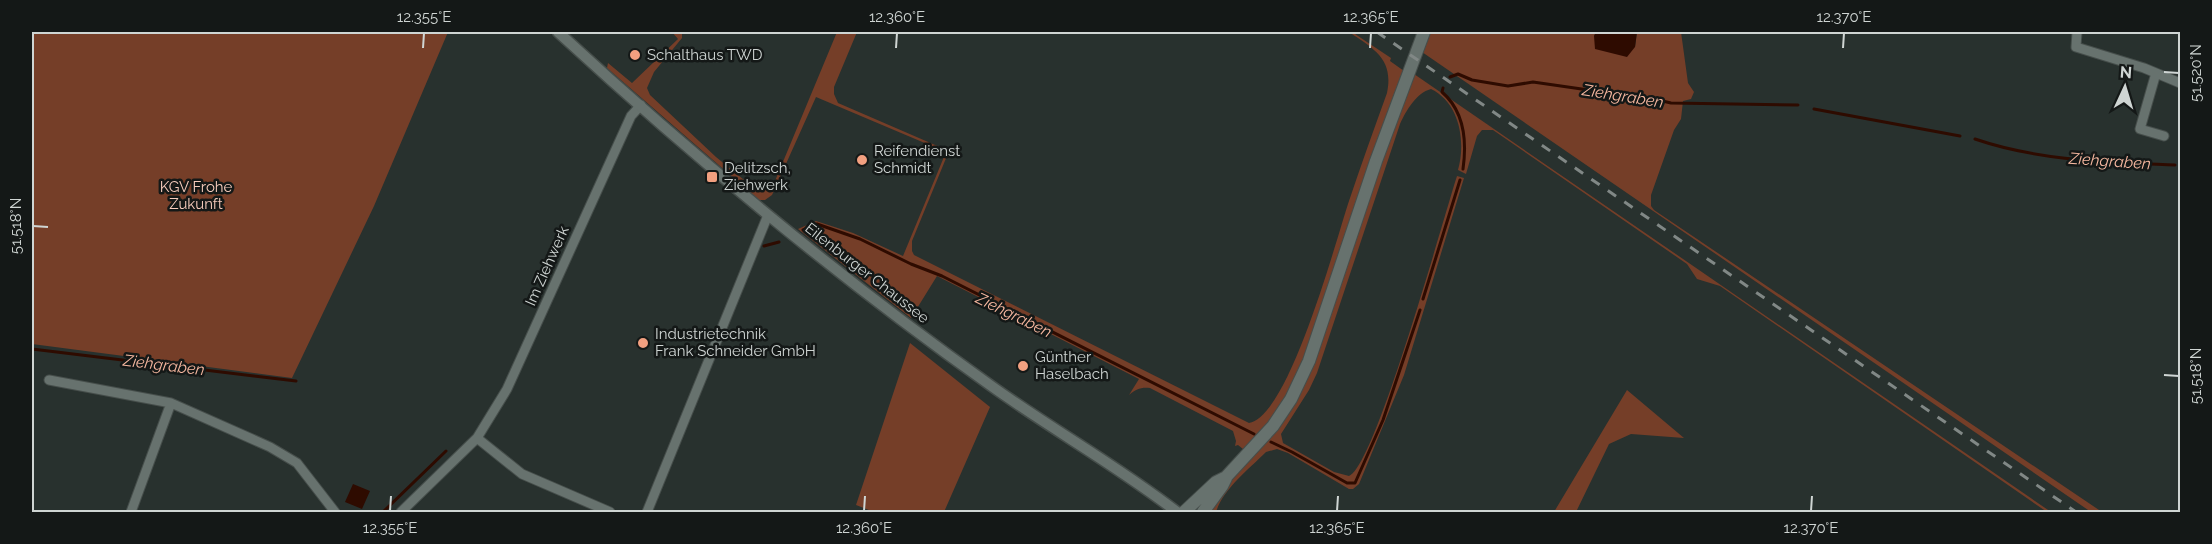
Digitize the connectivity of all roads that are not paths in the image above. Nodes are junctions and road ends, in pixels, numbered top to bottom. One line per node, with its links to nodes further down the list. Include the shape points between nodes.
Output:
1 (558, 32): 6 (street, Eilenburger Chaussee)
2 (1425, 32): 12 (main road, via 1300,383 1273,426)
3 (2077, 32): 4 (street, via 2076,47)
4 (2156, 73): 5 (street); 7 (street, via 2140,129)
5 (2181, 83)
6 (641, 105): 8 (street, Eilenburger Chaussee); 11 (street, Im Ziehwerk, via 631,116 507,389)
7 (2164, 136)
8 (768, 215): 17 (street); 18 (street, Eilenburger Chaussee, via 989,385)
9 (49, 381): 10 (street)
10 (171, 404): 13 (street); 14 (street, via 270,447 297,463)
11 (477, 438): 15 (street, Im Ziehwerk); 16 (street, via 522,474)
12 (1226, 477): 19 (main road); 20 (main road)
13 (131, 513)
14 (335, 513)
15 (401, 513)
16 (610, 513)
17 (647, 513)
18 (1178, 513)
19 (1184, 513)
20 (1203, 513)

